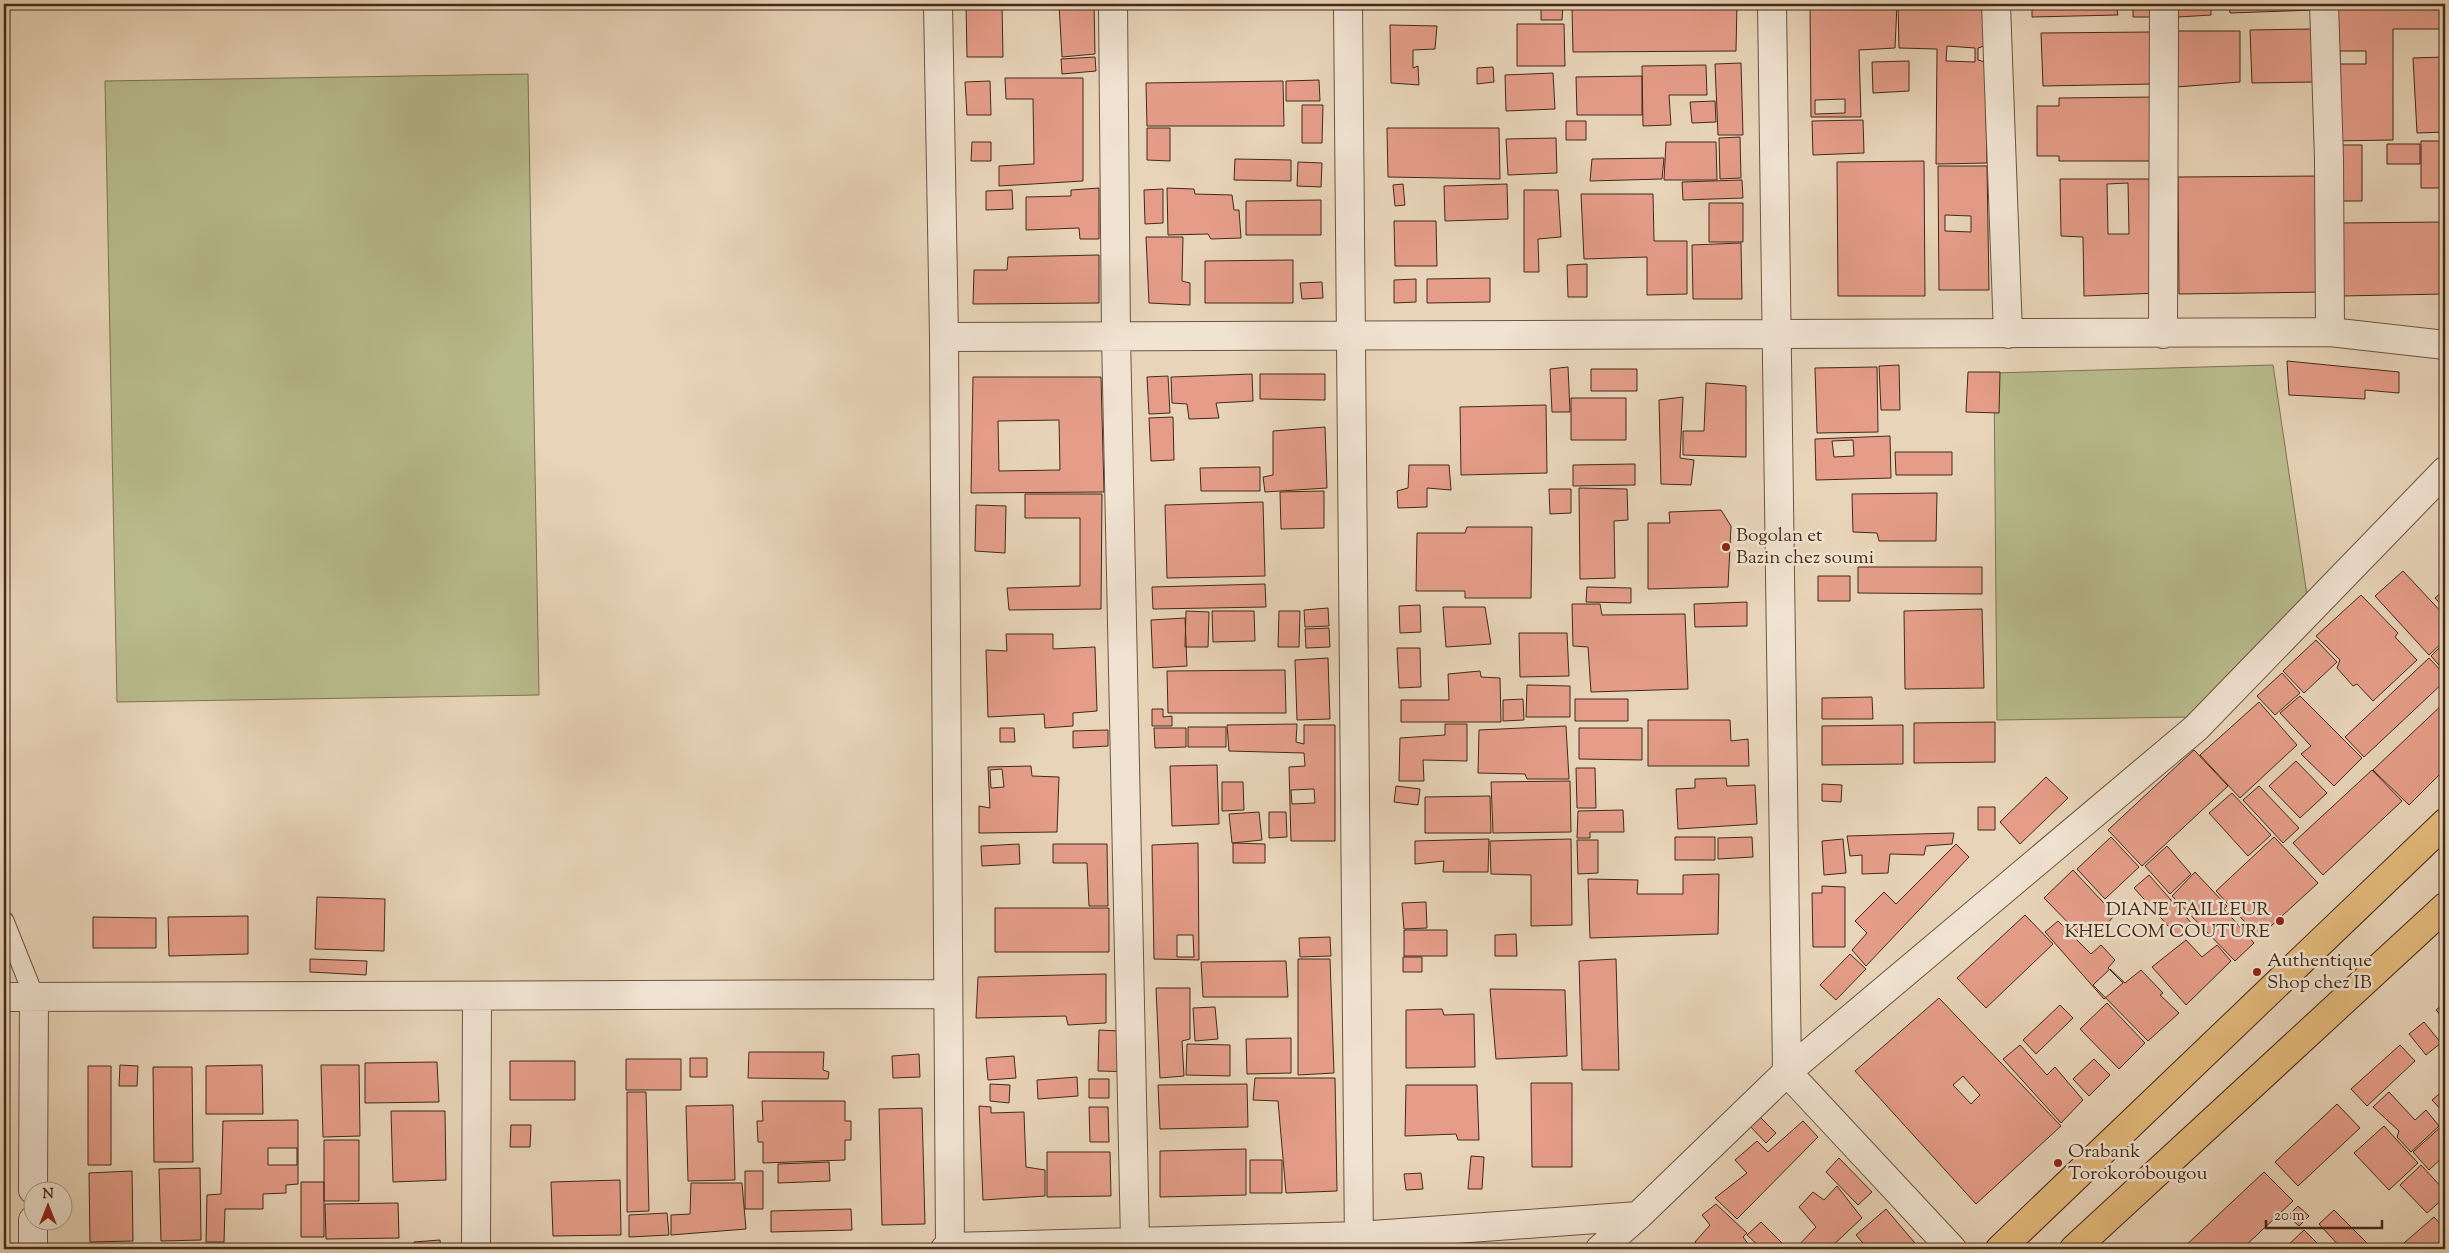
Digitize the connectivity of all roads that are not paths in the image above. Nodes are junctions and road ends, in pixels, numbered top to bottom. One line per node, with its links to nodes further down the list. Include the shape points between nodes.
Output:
1 (938, 4): 14 (street)
2 (1113, 4): 12 (street)
3 (1348, 4): 13 (street)
4 (1772, 4): 11 (street)
5 (1996, 4): 9 (street)
6 (2164, 4): 10 (street)
7 (2324, 4): 8 (street)
8 (2330, 332): 10 (street); 15 (street)
9 (2008, 334): 10 (street); 11 (street)
10 (2163, 334)
11 (1777, 335): 13 (street); 24 (street)
12 (1116, 336): 13 (street); 14 (street); 28 (street)
13 (1351, 336): 29 (street)
14 (944, 337): 20 (street)
15 (2445, 345)
16 (2445, 470): 24 (street, via 2196,728)
17 (2445, 823): 35 (main road)
18 (2445, 907): 36 (main road)
19 (4, 921): 22 (lane)
20 (948, 994): 23 (street); 30 (street)
21 (4, 996): 22 (street)
22 (34, 996): 23 (street); 25 (street)
23 (477, 997): 32 (street)
24 (1788, 1072): 26 (street); 34 (street)
25 (33, 1180)
26 (1638, 1216): 29 (street); 33 (street)
27 (33, 1230): 31 (street)
28 (1136, 1242): 29 (street); 30 (street)
29 (1359, 1242)
30 (948, 1248)
31 (33, 1249)
32 (476, 1249)
33 (1600, 1249)
34 (1952, 1249)
35 (2000, 1249)
36 (2074, 1249)

